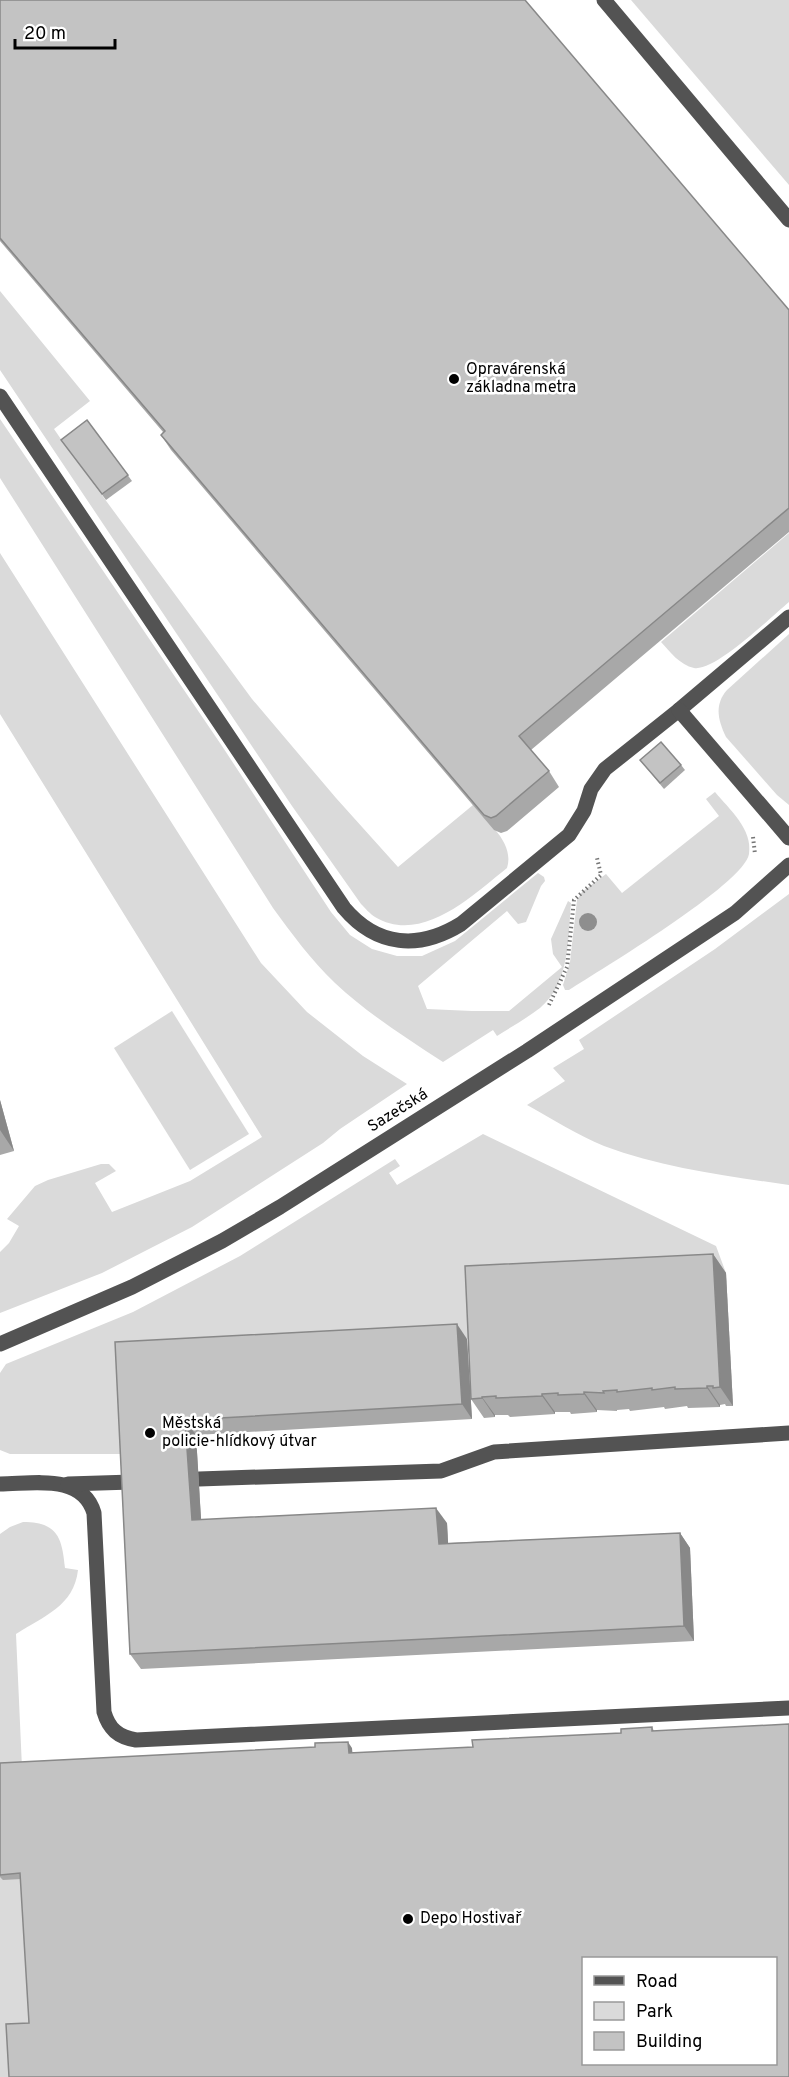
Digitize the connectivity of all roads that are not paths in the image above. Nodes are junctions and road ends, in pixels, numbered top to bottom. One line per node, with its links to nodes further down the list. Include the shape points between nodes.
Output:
1 (604, 0): 2 (street)
2 (789, 220)
3 (0, 396): 5 (street, via 344,908 353,919 381,936 423,941 462,924 569,835 584,812 591,789 605,770)
4 (789, 617): 5 (street)
5 (679, 710): 6 (street)
6 (789, 838)
7 (789, 865): 8 (street, Sazečská, via 735,913 527,1051 222,1241 132,1287)
8 (0, 1344)
9 (789, 1433): 10 (street, via 494,1452 441,1471)
10 (199, 1479)
11 (132, 1482): 13 (street)
12 (0, 1484): 13 (street)
13 (64, 1484): 14 (street, via 84,1495 94,1514 104,1712 114,1732 125,1738)
14 (789, 1708)

